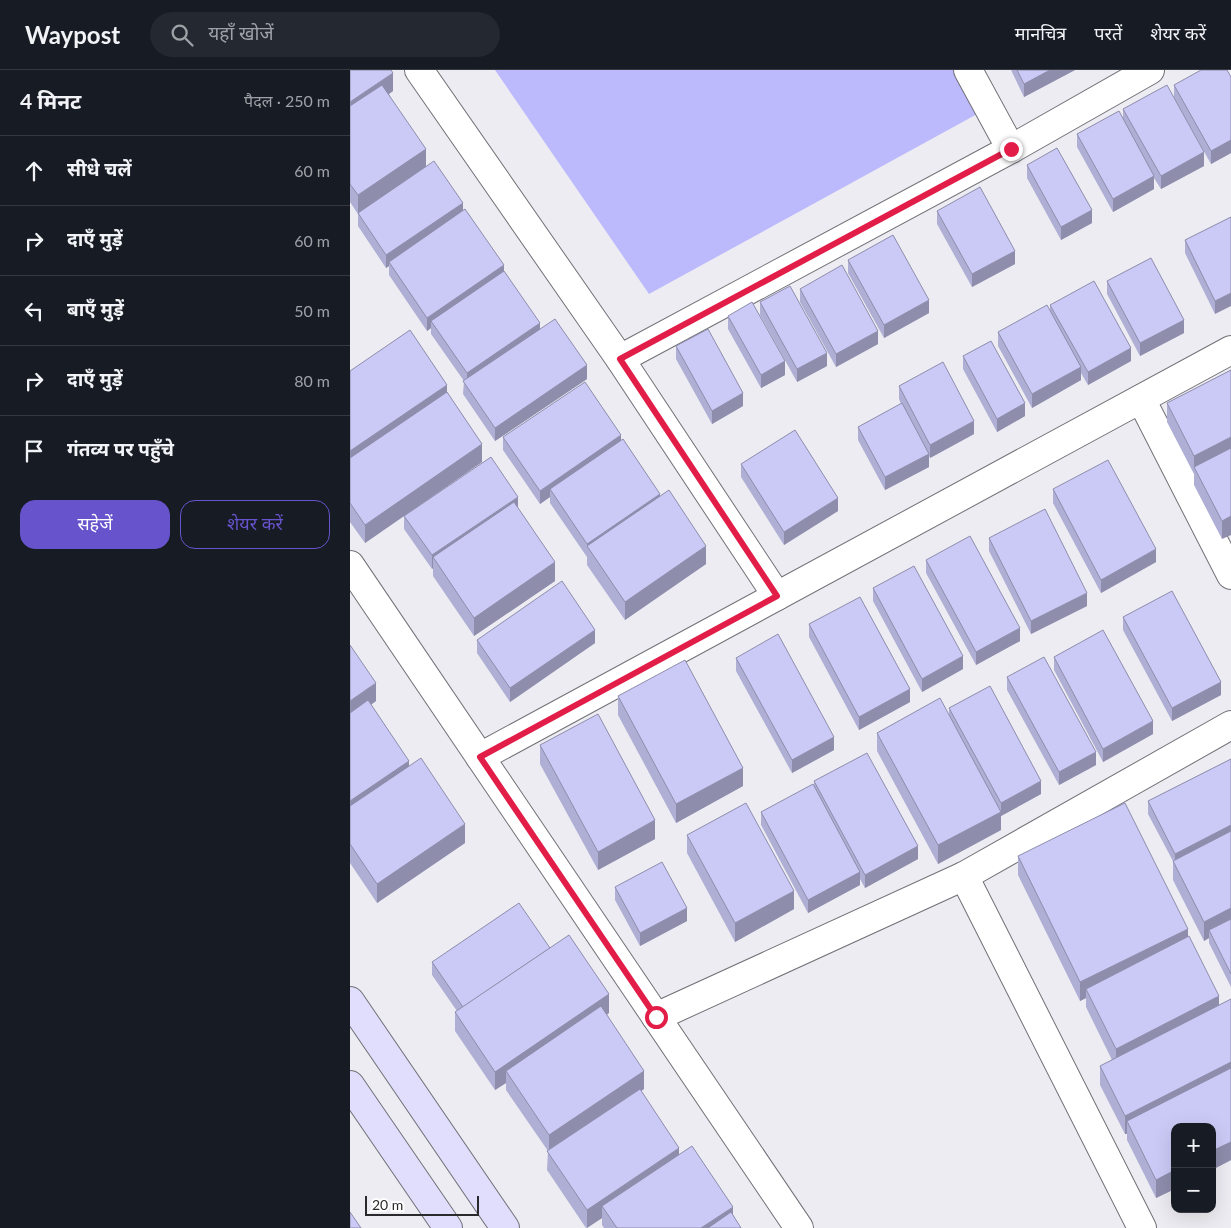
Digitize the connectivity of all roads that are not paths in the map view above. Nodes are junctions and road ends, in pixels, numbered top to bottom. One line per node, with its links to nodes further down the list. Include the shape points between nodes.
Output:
1 (419, 70): 6 (street)
2 (968, 70): 4 (street)
3 (1150, 70): 4 (street)
4 (1011, 149): 6 (street)
5 (1231, 350): 7 (street)
6 (620, 359): 10 (street)
7 (1141, 398): 9 (street); 10 (street)
8 (350, 565): 12 (street)
9 (1231, 575)
10 (777, 596): 12 (street)
11 (1231, 725): 13 (street)
12 (480, 757): 15 (street)
13 (964, 876): 15 (street); 20 (street)
14 (350, 1001): 18 (street)
15 (656, 1017): 19 (street)
16 (350, 1085): 17 (street)
17 (448, 1228)
18 (505, 1228)
19 (798, 1228)
20 (1142, 1228)

